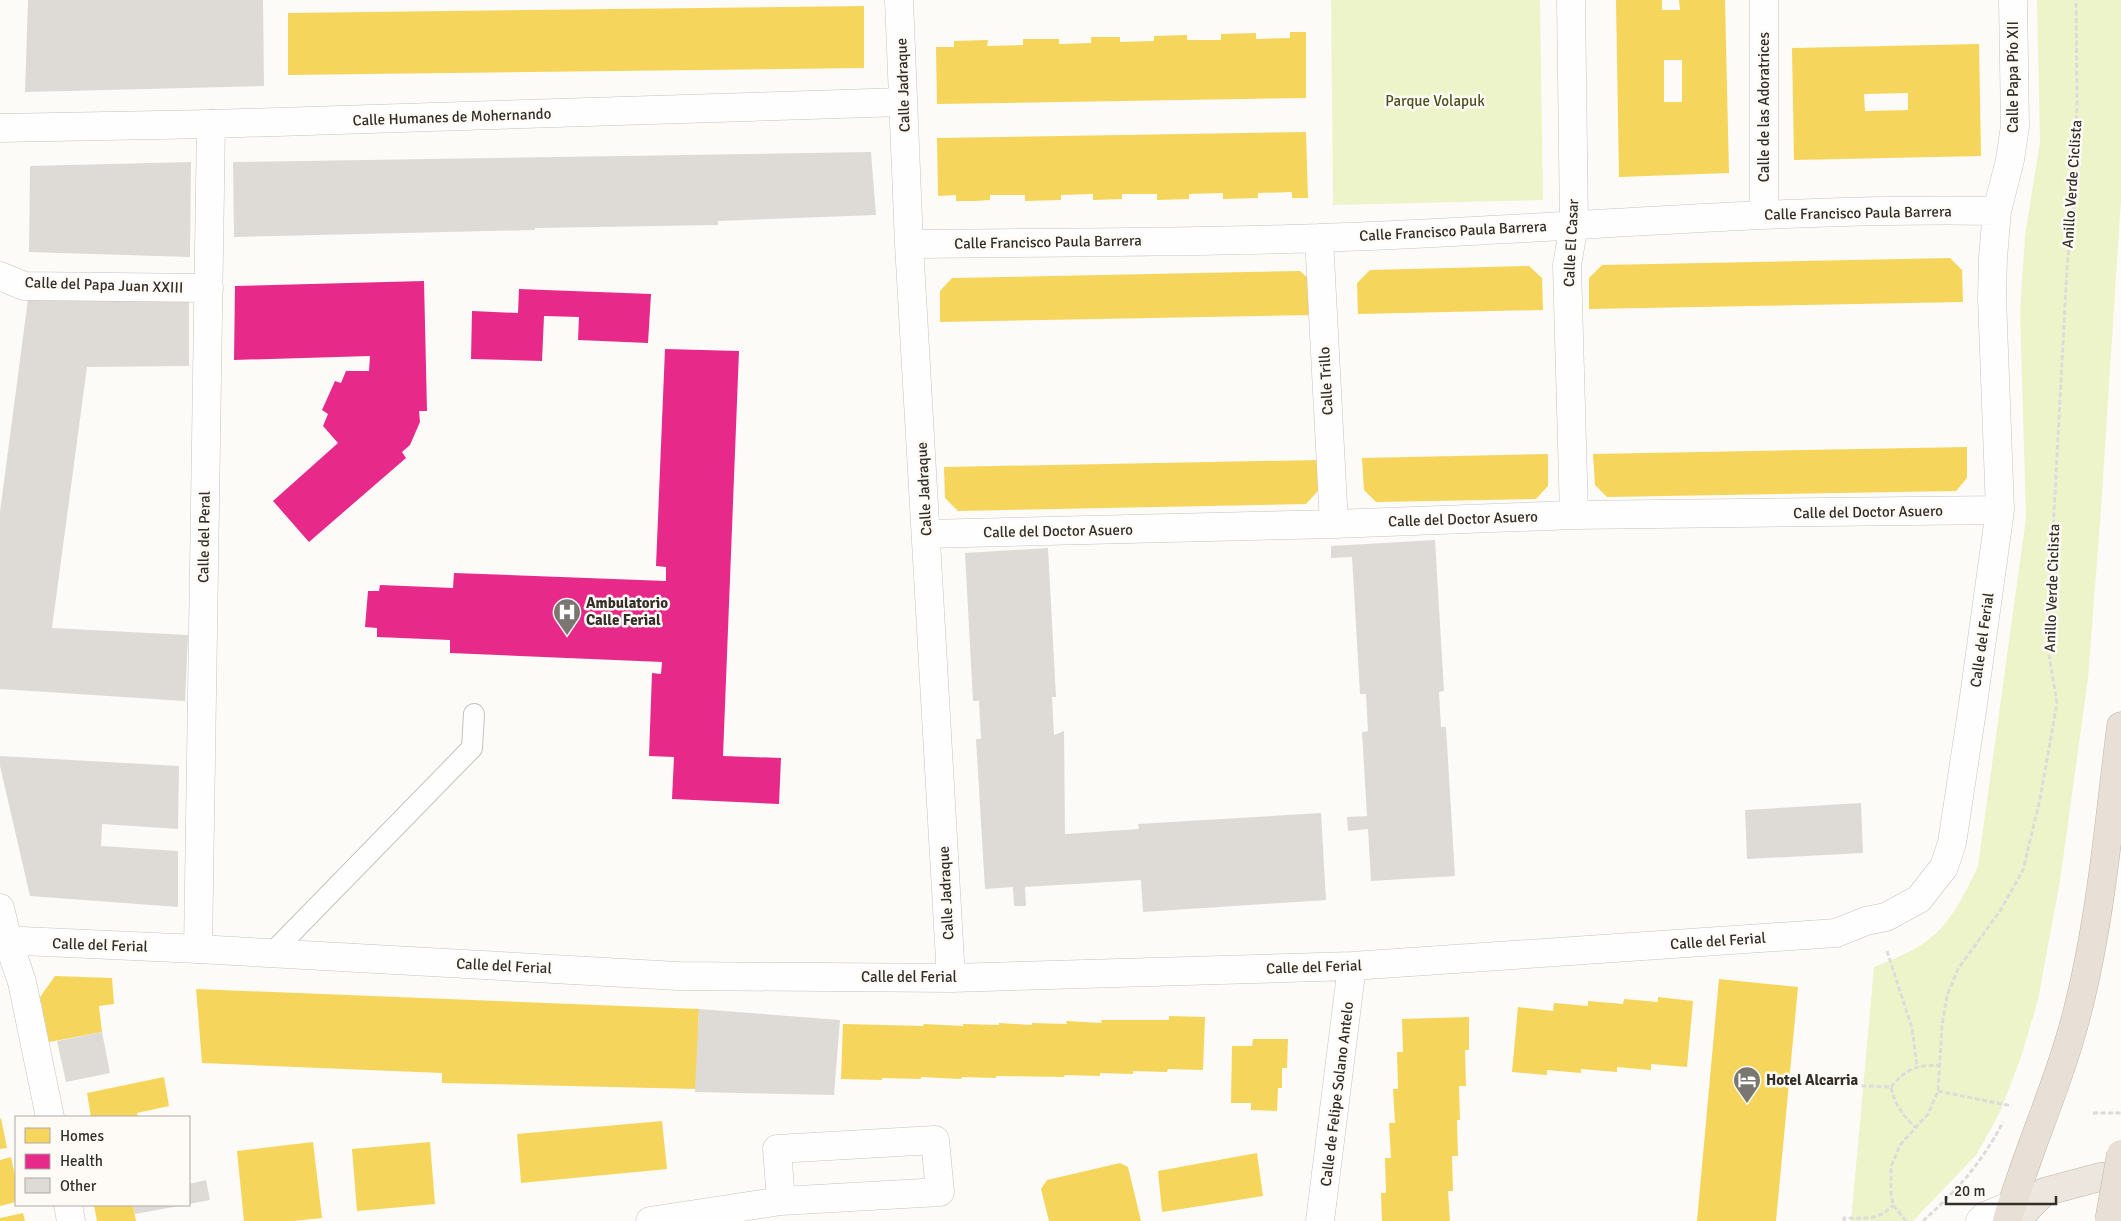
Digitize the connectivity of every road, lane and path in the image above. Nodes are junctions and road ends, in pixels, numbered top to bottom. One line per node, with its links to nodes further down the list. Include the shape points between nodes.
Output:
1 (899, 0): 6 (street, Calle Jadraque)
2 (1571, 0): 11 (street, Calle El Casar)
3 (1764, 0): 10 (street, Calle de las Adoratrices)
4 (2013, 0): 9 (street, Calle Papa Pío XII, via 2015,126)
5 (2076, 0): 29 (path, Anillo Verde Ciclista, via 2078,102 2074,195 2067,268 2047,643 2057,703 2023,870 2000,912 1958,969 1947,996)
6 (903, 102): 7 (street, Calle Humanes de Mohernando); 13 (street, Calle Jadraque)
7 (211, 124): 8 (street, Calle Humanes de Mohernando); 15 (street, Calle del Peral)
8 (0, 128)
9 (1997, 212): 10 (street, Calle Francisco Paula Barrera, via 1945,210); 16 (street, Calle del Ferial, via 1992,298)
10 (1764, 215): 11 (street, Calle Francisco Paula Barrera)
11 (1574, 225): 12 (street, Calle Francisco Paula Barrera); 17 (street, Calle El Casar, via 1567,265)
12 (1319, 238): 13 (street, Calle Francisco Paula Barrera); 18 (street, Calle Trillo)
13 (909, 244): 19 (street, Calle Jadraque)
14 (0, 276): 15 (street, Calle del Papa Juan XXIII, via 24,286)
15 (209, 288): 25 (street, Calle del Peral)
16 (2000, 510): 17 (street, Calle del Doctor Asuero); 23 (street, Calle del Ferial, via 1952,843 1944,867 1919,899)
17 (1574, 515): 18 (street, Calle del Doctor Asuero)
18 (1334, 524): 19 (street, Calle del Doctor Asuero)
19 (926, 534): 28 (street, Calle Jadraque)
20 (474, 714): 26 (lane, via 472,748)
21 (2121, 726): 46 (highway, via 2093,936 2077,1013)
22 (0, 908): 24 (street)
23 (1878, 919): 27 (street, Calle del Ferial, via 1836,933); 30 (path, via 1912,1028)
24 (4, 941): 25 (street, Calle del Ferial); 38 (street, via 22,982)
25 (198, 949): 26 (street, Calle del Ferial)
26 (271, 954): 28 (street, Calle del Ferial, via 678,976)
27 (1352, 966): 28 (street, Calle del Ferial); 49 (street, Calle de Felipe Solano Antelo)
28 (951, 978)
29 (1939, 1065): 30 (path); 33 (path, Anillo Verde Ciclista)
30 (1917, 1066): 32 (path, via 1902,1074)
31 (1824, 1084): 32 (path)
32 (1891, 1088): 39 (path, via 1894,1102)
33 (1938, 1091): 35 (path); 39 (path, Anillo Verde Ciclista, via 1928,1114)
34 (2014, 1099): 35 (path)
35 (2012, 1106): 52 (path, via 1990,1149 1955,1192)
36 (2093, 1113): 37 (path)
37 (2121, 1113)
38 (50, 1116)
39 (1916, 1127): 44 (path, Anillo Verde Ciclista, via 1900,1145 1891,1167)
40 (2121, 1154): 54 (highway, bridge)
41 (2121, 1175): 42 (highway, via 2100,1177)
42 (2044, 1192): 46 (street)
43 (781, 1201): 43 (street, via 777,1149 935,1140 940,1192); 48 (street)
44 (1893, 1205): 50 (path, via 1884,1214 1870,1218 1844,1218); 51 (path)
45 (68, 1206): 47 (street)
46 (2011, 1216): 53 (street, via 1985,1216)
47 (71, 1221)
48 (650, 1221)
49 (1320, 1221)
50 (1844, 1221)
51 (1906, 1221)
52 (1923, 1221)
53 (1980, 1221)
54 (2109, 1221)

